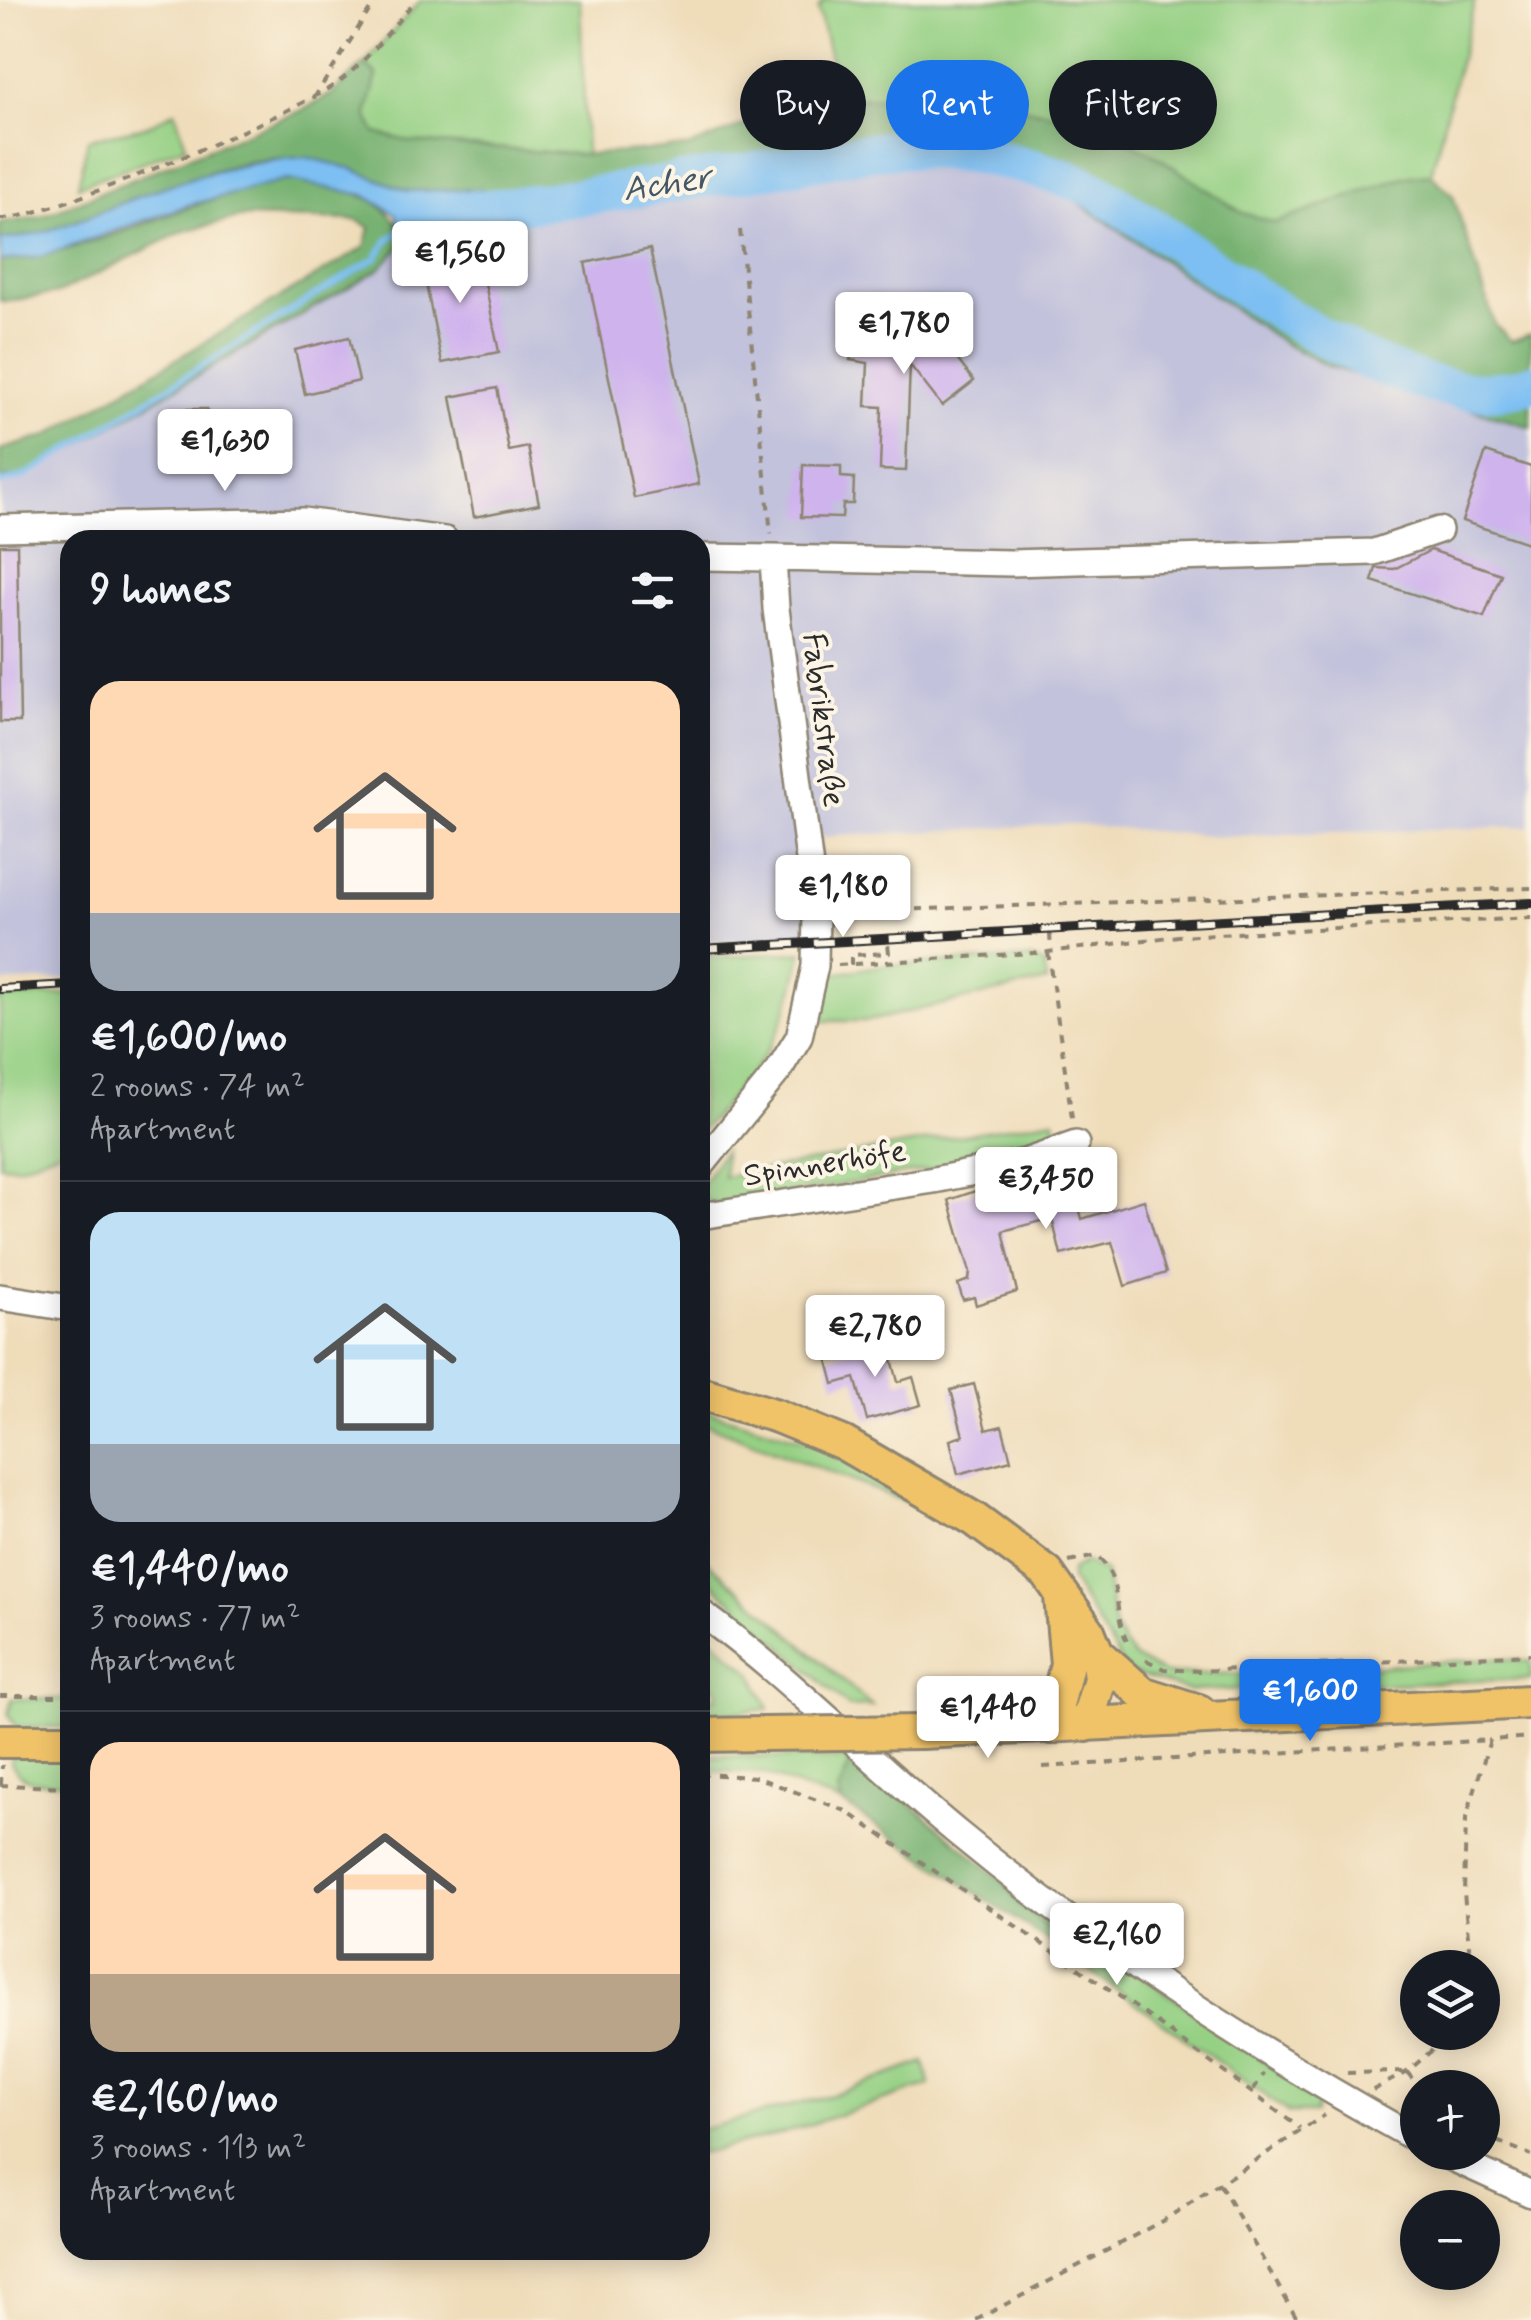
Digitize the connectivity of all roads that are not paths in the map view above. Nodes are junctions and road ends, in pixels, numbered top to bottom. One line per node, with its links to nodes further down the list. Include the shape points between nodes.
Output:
1 (0, 528): 2 (street, via 304,521)
2 (371, 530)
3 (1439, 530): 5 (street, via 1374,552 1011,563)
4 (710, 557): 5 (street)
5 (773, 558): 7 (street, Fabrikstraße, via 816,913 814,966 799,1037)
6 (1076, 1144): 8 (street, Spinnerhöfe, via 934,1180)
7 (710, 1154)
8 (710, 1214)
9 (0, 1297): 10 (street)
10 (60, 1306)
11 (710, 1397): 12 (main road, via 843,1443 974,1520)
12 (1054, 1585): 14 (main road); 18 (main road, via 1067,1664)
13 (710, 1607): 22 (street, via 958,1833 1082,1930 1194,2009)
14 (1097, 1653): 16 (main road, via 1142,1692); 17 (main road, via 1100,1679)
15 (1531, 1702): 16 (main road)
16 (1217, 1717): 17 (main road)
17 (1086, 1725): 18 (main road)
18 (1052, 1727): 19 (main road, bridge)
19 (710, 1735)
20 (60, 1740): 21 (main road)
21 (0, 1741)
22 (1400, 2130)
23 (1478, 2170): 24 (street)
24 (1531, 2194)

